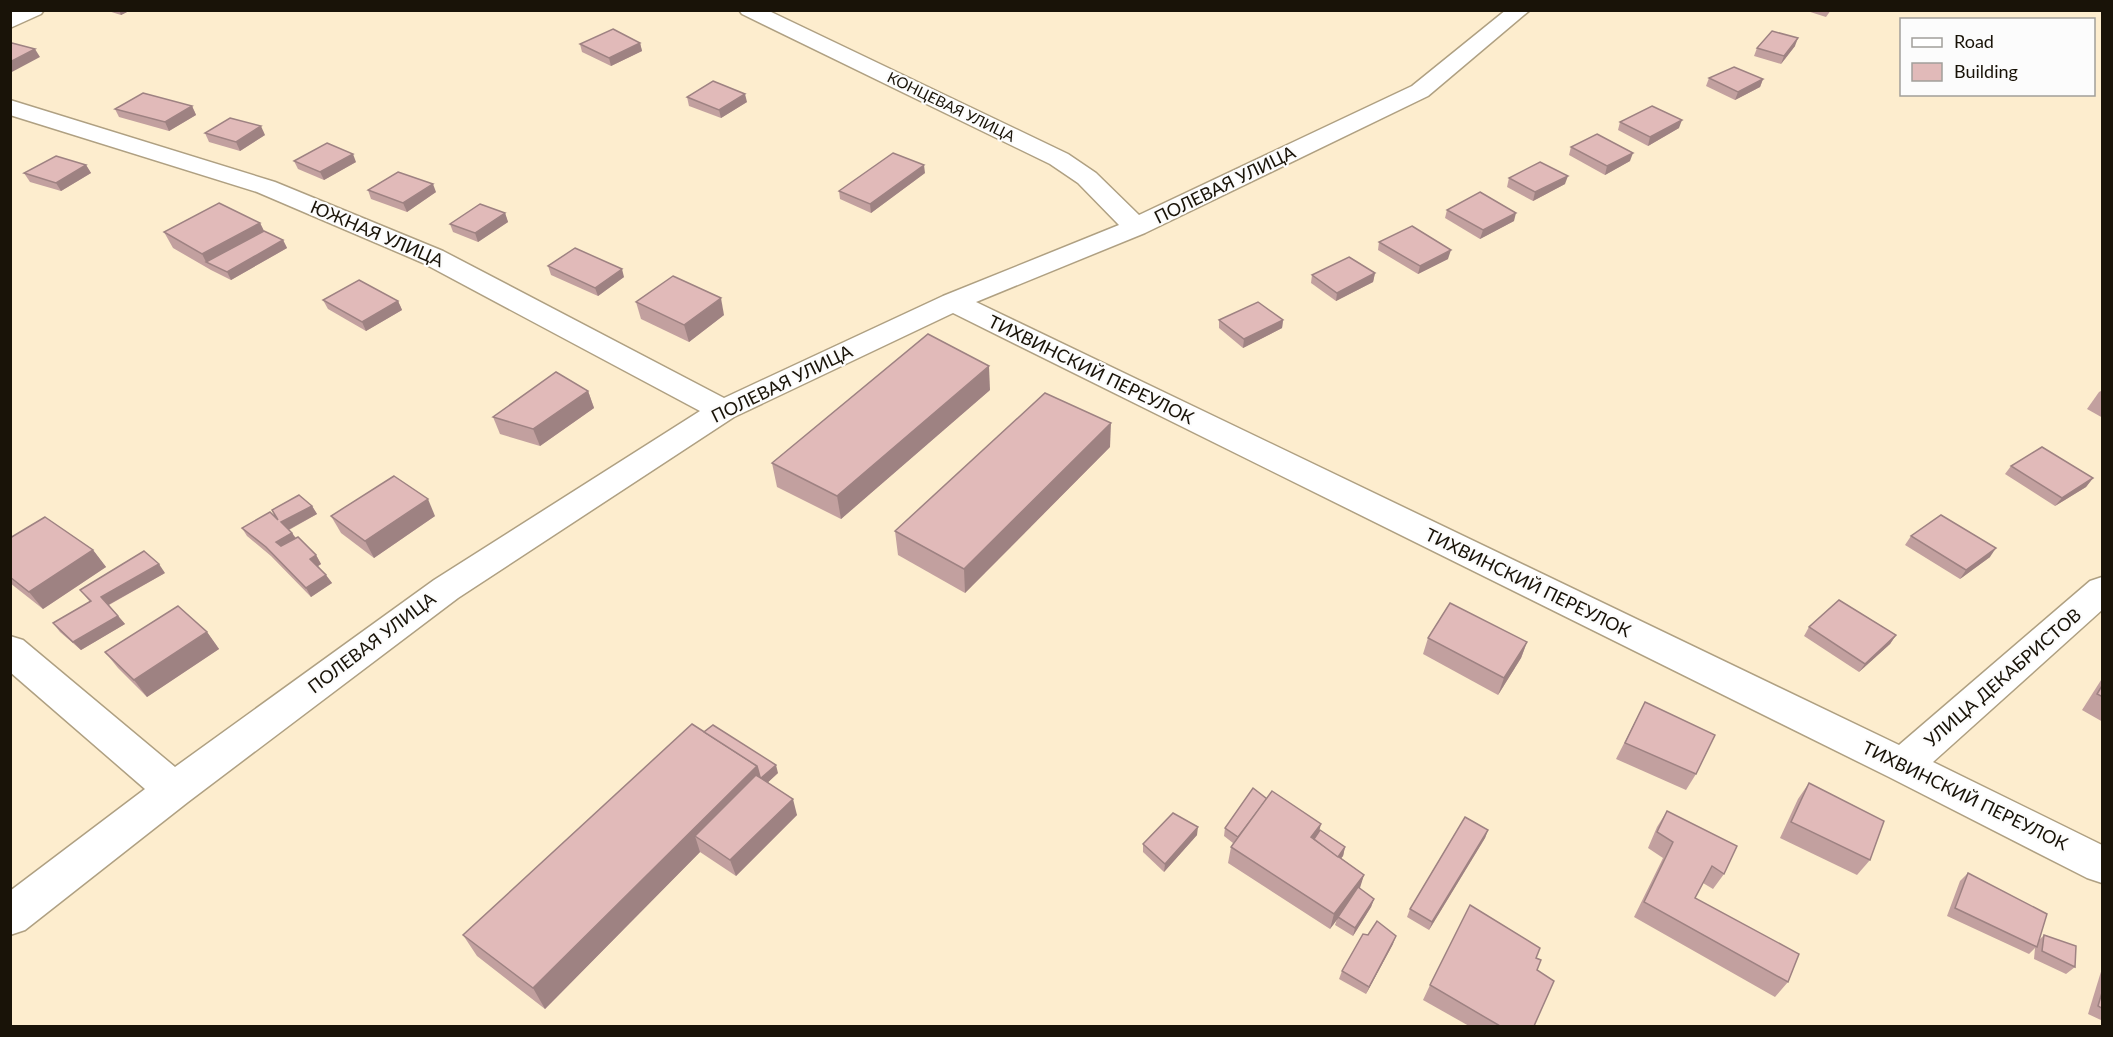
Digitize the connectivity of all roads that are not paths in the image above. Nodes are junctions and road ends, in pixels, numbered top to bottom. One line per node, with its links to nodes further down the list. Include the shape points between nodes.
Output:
1 (34, 10): 4 (street)
2 (749, 10): 6 (street, КОНЦЕВАЯ УЛИЦА, via 1059,159 1088,178)
3 (1520, 10): 6 (street, ПОЛЕВАЯ УЛИЦА, via 1420,91)
4 (10, 22)
5 (10, 107): 8 (street, ЮЖНАЯ УЛИЦА, via 266,187 433,257)
6 (1136, 227): 7 (street, ПОЛЕВАЯ УЛИЦА)
7 (953, 302): 8 (street, ПОЛЕВАЯ УЛИЦА); 11 (street, ТИХВИНСКИЙ ПЕРЕУЛОК)
8 (723, 410): 12 (street, ПОЛЕВАЯ УЛИЦА, via 446,589)
9 (2103, 590): 11 (street, УЛИЦА ДЕКАБРИСТОВ)
10 (10, 650): 12 (street)
11 (1903, 765): 13 (street, ТИХВИНСКИЙ ПЕРЕУЛОК)
12 (174, 790): 14 (street, ПОЛЕВАЯ УЛИЦА)
13 (2103, 865)
14 (10, 916)

